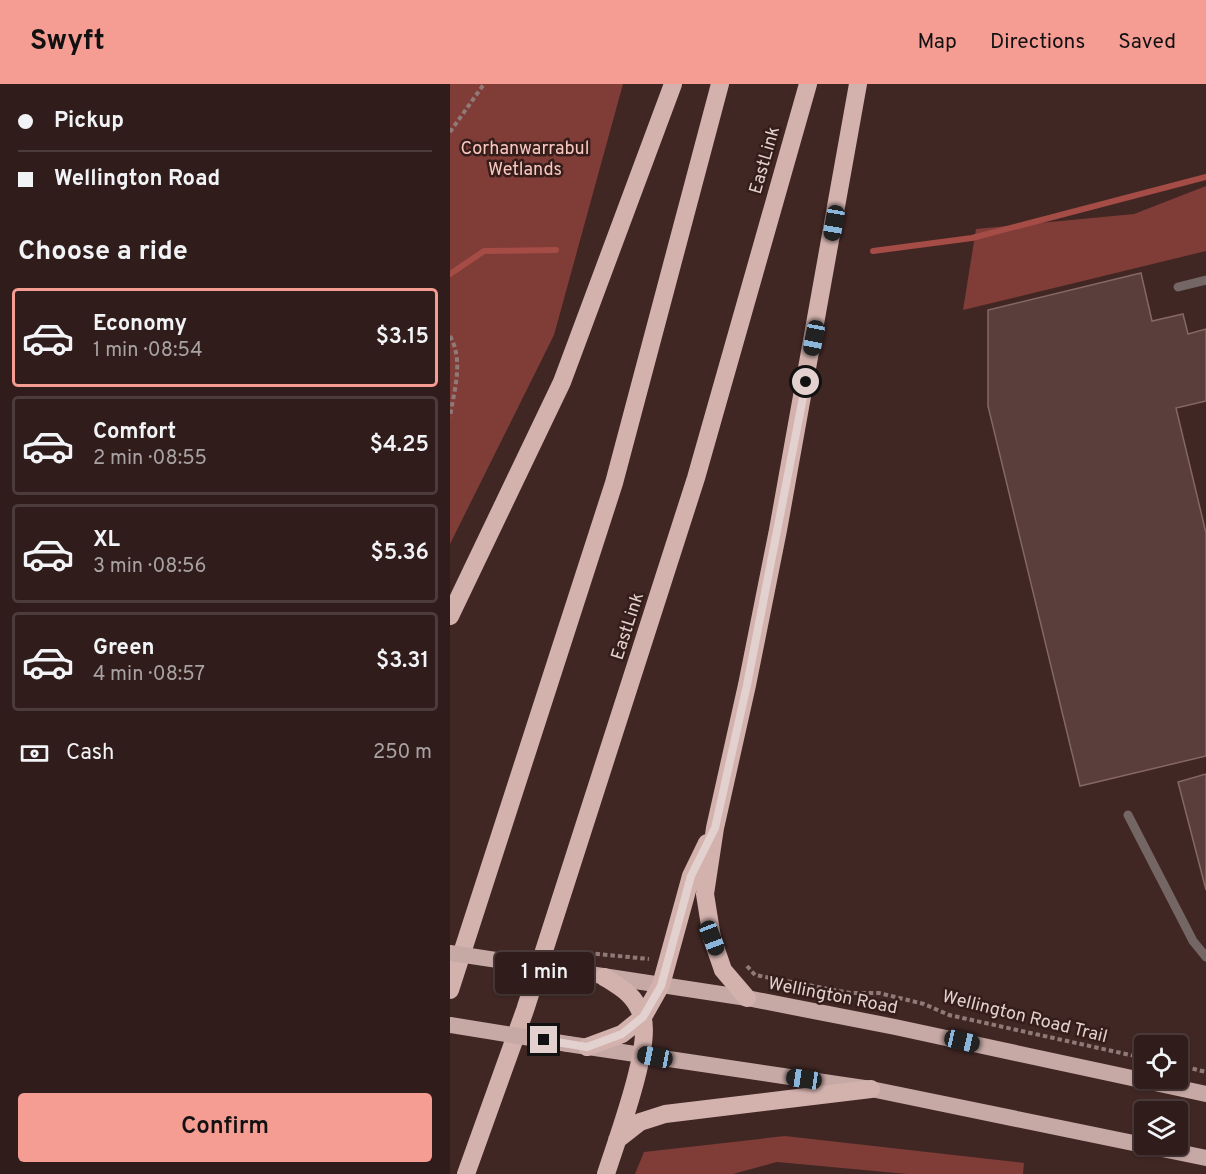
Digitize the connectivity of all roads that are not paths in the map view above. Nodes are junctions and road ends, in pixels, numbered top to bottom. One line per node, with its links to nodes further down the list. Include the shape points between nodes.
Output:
1 (673, 84): 7 (highway, via 562,382)
2 (720, 84): 14 (highway, via 614,483)
3 (808, 84): 24 (highway, EastLink, via 696,478 529,998)
4 (858, 84): 9 (highway, via 776,541)
5 (1206, 280): 6 (lane)
6 (1178, 287)
7 (450, 616)
8 (1128, 815): 11 (lane, via 1193,941)
9 (715, 828): 13 (highway, via 691,876); 15 (highway, via 705,894 712,938 723,970)
10 (450, 953): 12 (highway, Wellington Road, bridge)
11 (1206, 957)
12 (604, 977): 13 (highway, Wellington Road); 16 (highway, via 630,993)
13 (661, 986): 15 (highway, Wellington Road); 16 (highway)
14 (450, 990)
15 (747, 998): 21 (highway, Wellington Road)
16 (643, 1017): 18 (highway, via 622,1034); 19 (highway)
17 (450, 1025): 18 (highway, bridge)
18 (587, 1047): 19 (highway)
19 (642, 1054): 20 (highway); 22 (highway)
20 (871, 1089): 22 (highway, via 664,1114 640,1122); 23 (highway)
21 (1206, 1094)
22 (617, 1140): 25 (highway)
23 (1206, 1158)
24 (466, 1174)
25 (606, 1174)

